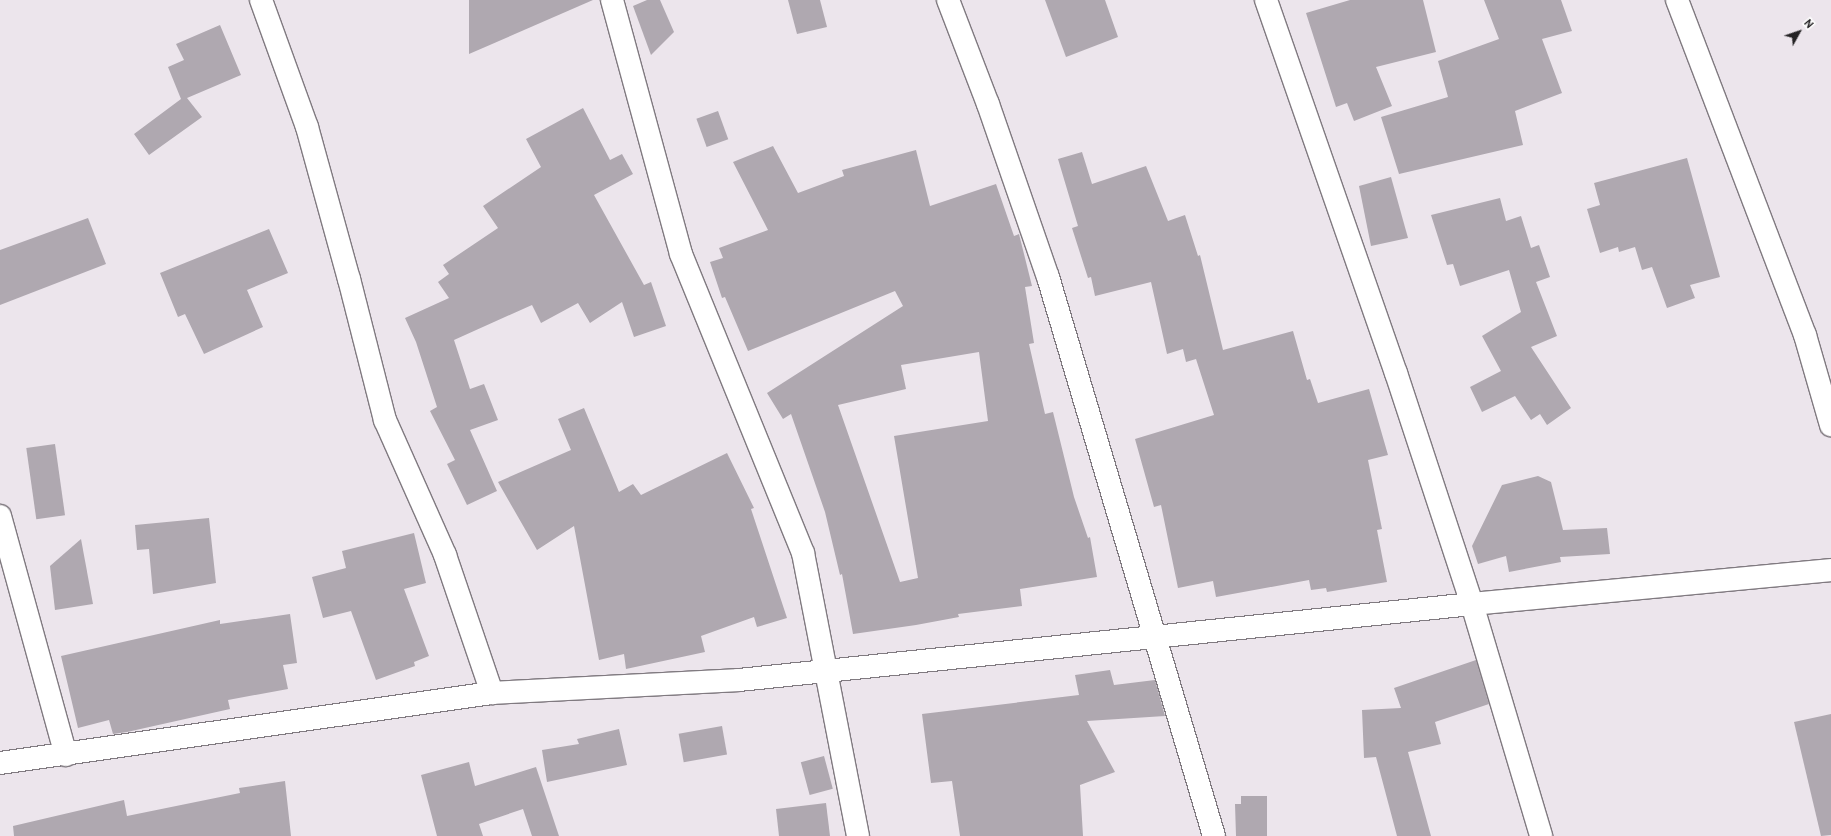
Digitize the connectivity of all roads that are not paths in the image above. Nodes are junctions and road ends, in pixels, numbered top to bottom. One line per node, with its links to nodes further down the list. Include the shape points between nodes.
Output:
1 (261, 0): 12 (street, via 307,127 385,420 445,555)
2 (612, 0): 11 (street, via 681,254 803,553)
3 (948, 0): 10 (street, via 988,104 1048,277)
4 (1266, 0): 9 (street, via 1394,366)
5 (1677, 0): 6 (street, via 1805,335)
6 (1831, 425)
7 (0, 516): 13 (street)
8 (1831, 570): 9 (street)
9 (1472, 604): 10 (street); 17 (street)
10 (1157, 638): 11 (street); 16 (street)
11 (826, 672): 12 (street, via 739,680); 15 (street)
12 (492, 693): 13 (street)
13 (66, 756): 14 (street)
14 (0, 763)
15 (858, 836)
16 (1214, 836)
17 (1541, 836)

